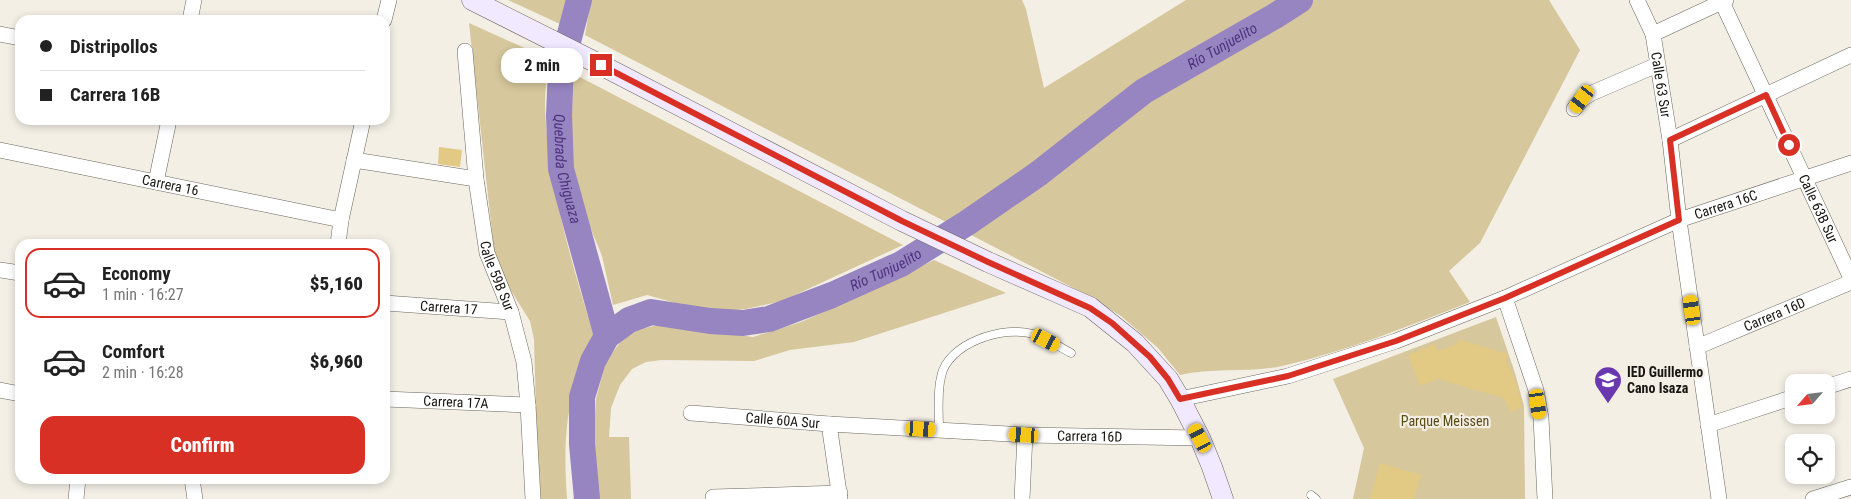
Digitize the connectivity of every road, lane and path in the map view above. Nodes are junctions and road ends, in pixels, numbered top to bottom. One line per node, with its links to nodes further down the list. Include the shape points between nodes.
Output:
1 (194, 0): 6 (street)
2 (389, 0): 7 (street)
3 (472, 0): 42 (street, via 902,221 1090,308 1150,357)
4 (1637, 0): 9 (street, Calle 63 Sur)
5 (1724, 1): 9 (street); 14 (street, Calle 63B Sur)
6 (191, 15)
7 (385, 15)
8 (0, 34): 10 (street)
9 (1653, 34): 13 (street, Calle 63 Sur)
10 (15, 37)
11 (465, 51): 23 (street, Calle 59B Sur)
12 (1851, 55): 14 (street)
13 (1657, 64): 15 (street, via 1592,92); 18 (street, Calle 63 Sur)
14 (1766, 95): 18 (street); 22 (street, Calle 63B Sur)
15 (1574, 109)
16 (168, 125): 24 (street)
17 (362, 125): 20 (street)
18 (1670, 140): 26 (street, Calle 63 Sur)
19 (0, 150): 24 (street, Carrera 16)
20 (354, 160): 23 (street); 25 (street)
21 (1851, 162): 22 (street, Carrera 16C)
22 (1804, 178): 26 (street, Carrera 16C); 30 (street, Calle 63B Sur)
23 (476, 179): 34 (street, Calle 59B Sur, via 487,253)
24 (156, 182): 25 (street, Carrera 16)
25 (341, 220): 27 (street)
26 (1679, 220): 32 (street, Carrera 16C); 35 (street, Calle 63 Sur)
27 (339, 239)
28 (0, 270): 29 (street)
29 (15, 272)
30 (1851, 278)
31 (1851, 282): 35 (street, Carrera 16D)
32 (1505, 298): 42 (street, Carrera 16C, via 1396,341 1288,376); 61 (street, via 1536,390 1541,418)
33 (390, 304): 34 (street, Carrera 17)
34 (511, 312): 44 (street, Calle 59B Sur, via 524,362)
35 (1697, 347): 47 (street, Calle 63 Sur)
36 (1071, 353): 48 (lane, via 1033,334 1004,331 984,336 960,350 946,363 941,376)
37 (1851, 379): 38 (street)
38 (1835, 384)
39 (0, 390): 40 (street)
40 (15, 393)
41 (390, 399): 44 (street, Carrera 17A)
42 (1180, 399): 50 (street)
43 (1785, 400): 47 (street)
44 (528, 405): 58 (street, Calle 59B Sur)
45 (691, 412): 46 (street, Calle 60A Sur)
46 (829, 424): 48 (street, Carrera 16D); 54 (street, Calle 60A Sur)
47 (1708, 425): 62 (street, Calle 63 Sur)
48 (939, 430): 49 (street, Carrera 16D)
49 (1024, 435): 50 (street, Carrera 16D); 59 (street)
50 (1200, 438): 60 (street)
51 (78, 484): 56 (street)
52 (193, 484): 57 (street)
53 (1851, 487): 63 (street)
54 (840, 496): 55 (street)
55 (714, 498)
56 (76, 499)
57 (195, 499)
58 (533, 499)
59 (1022, 499)
60 (1223, 499)
61 (1545, 499)
62 (1719, 499)
63 (1813, 499)

